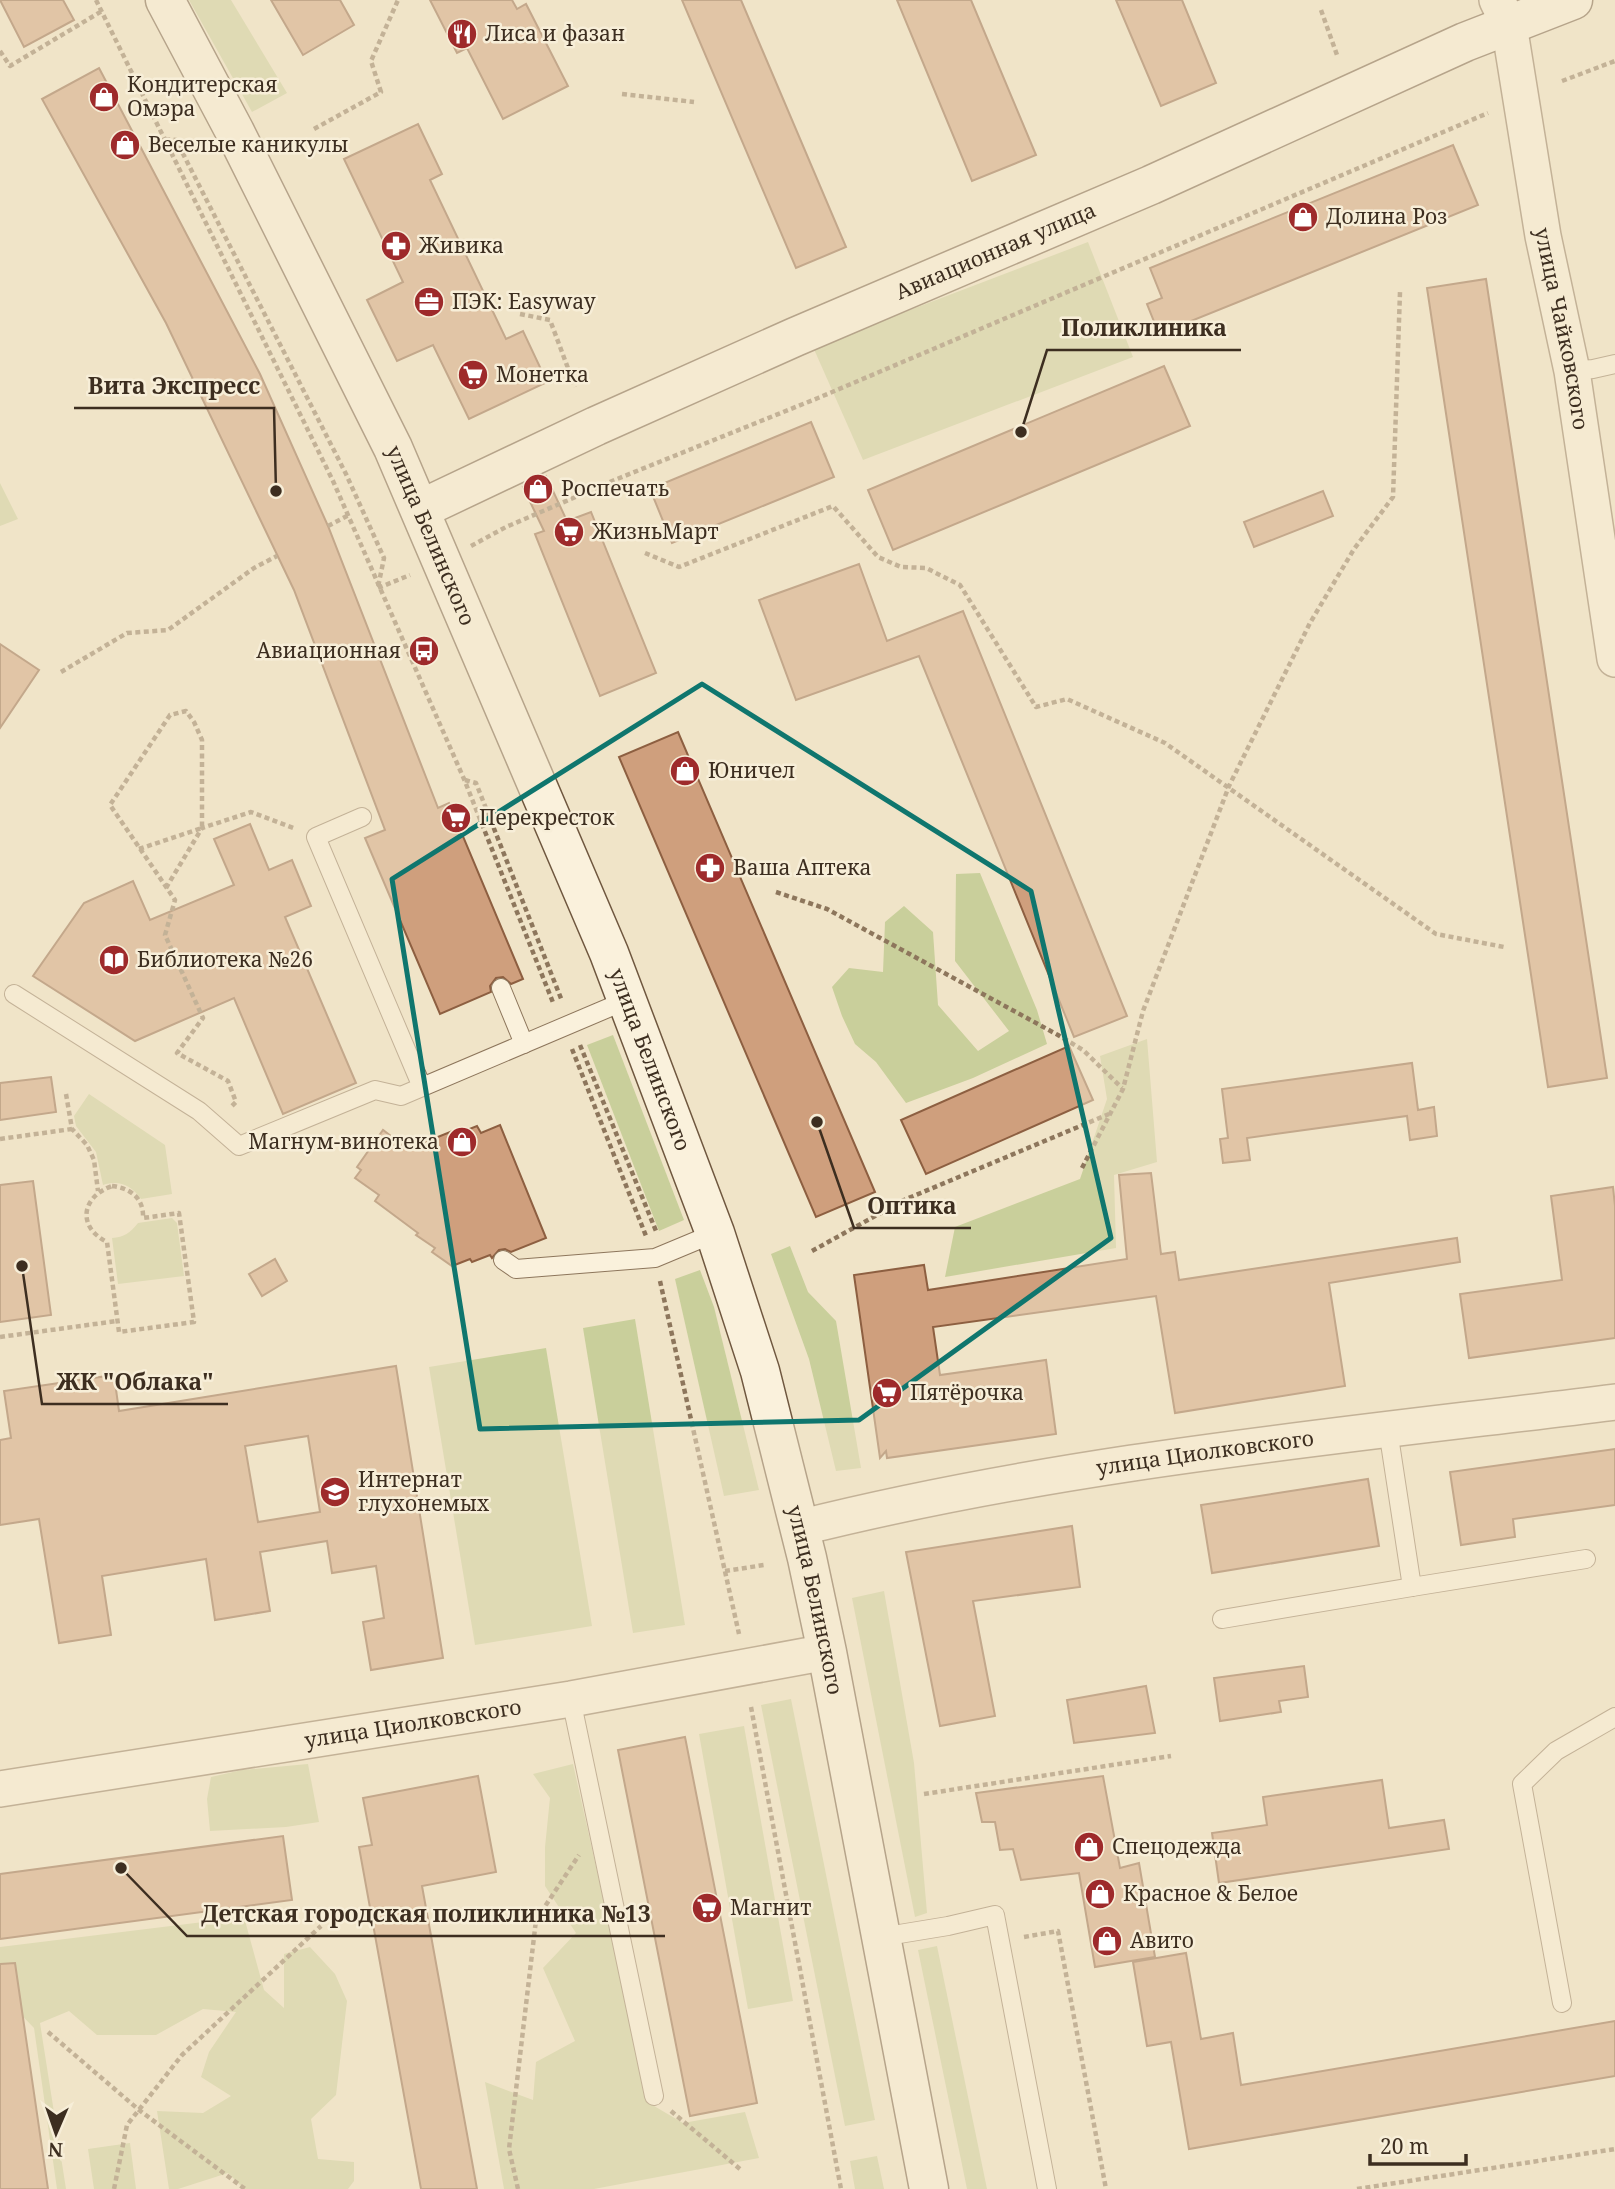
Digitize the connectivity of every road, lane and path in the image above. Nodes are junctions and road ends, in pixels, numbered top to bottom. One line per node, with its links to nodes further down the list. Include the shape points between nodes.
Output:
1 (96, 0): 6 (path)
2 (165, 0): 22 (main road, улица Белинского, via 345,348)
3 (398, 0): 15 (path, via 371,61 381,92)
4 (1573, 0): 7 (main road, Авиационная улица)
5 (1321, 10): 9 (path)
6 (102, 11): 8 (path, via 10,66); 16 (path)
7 (1503, 13): 20 (street, улица Чайковского); 22 (main road, Авиационная улица, via 1452,47 1151,185 770,348)
8 (0, 51)
9 (1337, 55)
10 (1615, 61): 11 (path)
11 (1562, 81)
12 (622, 94): 13 (path)
13 (694, 102)
14 (1488, 113): 25 (path)
15 (314, 129)
16 (165, 139): 23 (path); 28 (path, via 176,140 346,474 384,558)
17 (1400, 292): 32 (path, via 1392,498 1354,549 1310,623)
18 (520, 314): 21 (path, via 550,320)
19 (1615, 364): 20 (lane)
20 (1572, 371): 29 (street, улица Чайковского)
21 (575, 387)
22 (421, 509): 42 (main road, улица Белинского)
23 (349, 515): 24 (path); 28 (path)
24 (328, 526)
25 (506, 527)
26 (645, 553): 32 (path, via 679,567 833,506 878,557 901,567 926,568 960,585 1036,707 1068,699 1165,743)
27 (277, 556): 30 (path, via 168,630 127,633)
28 (378, 588): 31 (path)
29 (1615, 657)
30 (61, 672)
31 (464, 779)
32 (1229, 786): 39 (path, via 1436,934); 45 (path, via 1143,1011)
33 (362, 817): 35 (lane)
34 (202, 828): 35 (path, via 251,812); 36 (path); 36 (path, via 202,740 186,711 170,715 110,806); 37 (path)
35 (316, 837): 44 (lane)
36 (139, 849): 37 (path)
37 (166, 888): 48 (path, via 175,900 165,935 203,1018 177,1054 228,1081 236,1102)
38 (776, 892): 45 (path, via 827,909 1058,1035 1083,1050)
39 (1504, 947)
40 (501, 988): 43 (lane)
41 (14, 994): 48 (lane)
42 (627, 1000): 43 (lane); 53 (main road, улица Белинского)
43 (524, 1044): 44 (lane)
44 (422, 1087): 48 (lane, via 401,1096 375,1090 239,1146)
45 (1123, 1089): 47 (path)
46 (66, 1094): 49 (path)
47 (1110, 1113): 51 (path); 54 (path, via 904,1200)
48 (216, 1125)
49 (72, 1129): 50 (path); 52 (path, via 93,1157)
50 (0, 1139)
51 (1082, 1168)
52 (99, 1192): 57 (path, via 87,1206 86,1218 97,1237 107,1242); 57 (path, via 123,1187 140,1201 143,1218 179,1213 194,1322 119,1332)
53 (715, 1233): 55 (lane); 61 (main road, улица Белинского, via 760,1371)
54 (812, 1251)
55 (655, 1258): 56 (lane, via 516,1269); 64 (path)
56 (503, 1260)
57 (117, 1321): 58 (path)
58 (0, 1337)
59 (1615, 1402): 60 (street, улица Циолковского)
60 (1388, 1430): 61 (street, улица Циолковского, via 1136,1461 876,1509); 65 (lane)
61 (799, 1528): 68 (main road, улица Белинского)
62 (1586, 1559): 65 (lane)
63 (764, 1565): 64 (path)
64 (725, 1571): 67 (path)
65 (1412, 1587): 66 (lane)
66 (1222, 1619)
67 (739, 1637)
68 (827, 1652): 69 (street, улица Циолковского); 78 (main road, улица Белинского)
69 (571, 1699): 73 (street, улица Циолковского); 75 (lane)
70 (751, 1707): 88 (path)
71 (1615, 1717): 79 (lane, via 1556,1751 1522,1784)
72 (1171, 1756): 74 (path)
73 (0, 1789)
74 (924, 1794)
75 (597, 1828): 81 (lane); 87 (path, via 536,1920 509,2149)
76 (321, 1926): 82 (path, via 182,2055)
77 (1058, 1931): 91 (path)
78 (881, 1937): 89 (main road, улица Белинского); 90 (lane, via 995,1915)
79 (1562, 2003)
80 (48, 2032): 82 (path)
81 (654, 2096): 84 (path)
82 (139, 2110): 85 (path, via 127,2125); 86 (path)
83 (1615, 2149): 92 (path)
84 (740, 2169)
85 (114, 2189)
86 (245, 2189)
87 (518, 2189)
88 (841, 2189)
89 (929, 2189)
90 (1047, 2189)
91 (1106, 2189)
92 (1357, 2189)

